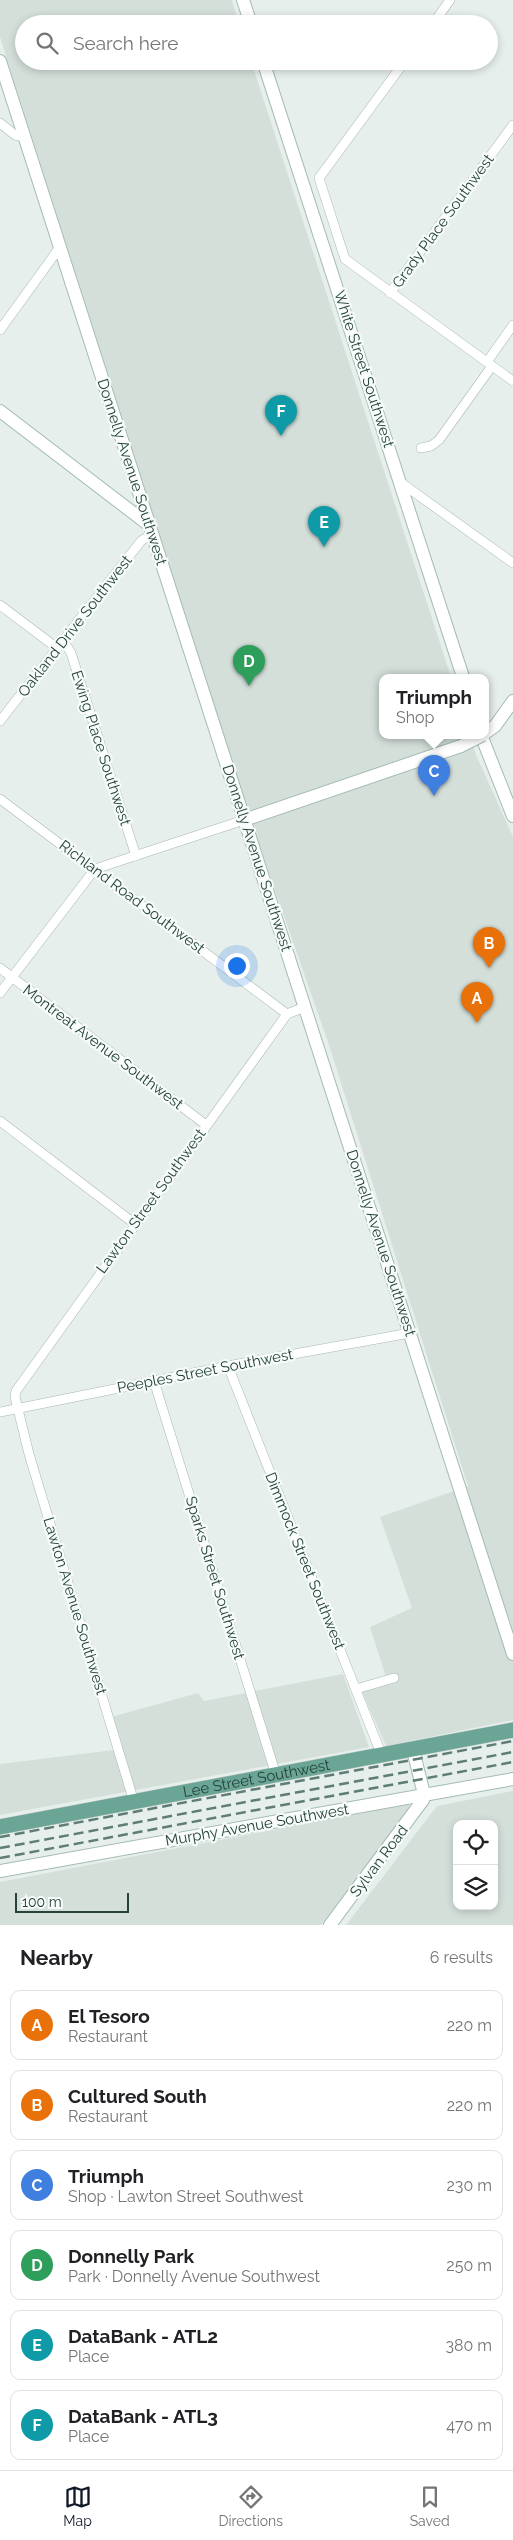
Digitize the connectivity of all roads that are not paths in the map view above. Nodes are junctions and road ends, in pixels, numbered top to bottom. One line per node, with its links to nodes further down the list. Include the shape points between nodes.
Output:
1 (243, 0): 3 (street)
2 (450, 0): 4 (street)
3 (248, 15)
4 (439, 15)
5 (0, 61): 10 (street, Donnelly Avenue Southwest)
6 (266, 70): 19 (street, White Street Southwest)
7 (398, 70): 12 (street, via 319,178 343,256)
8 (0, 124): 10 (street)
9 (513, 125): 12 (street, Grady Place Southwest)
10 (24, 137): 11 (street, Donnelly Avenue Southwest)
11 (60, 248): 14 (street); 20 (street, Donnelly Avenue Southwest)
12 (390, 292): 15 (street)
13 (513, 324): 15 (street)
14 (0, 330)
15 (489, 364): 16 (street); 18 (street, via 439,440)
16 (513, 381)
17 (0, 411): 20 (street)
18 (421, 448)
19 (400, 482): 21 (street); 25 (street, White Street Southwest)
20 (151, 529): 23 (street, Oakland Drive Southwest); 33 (street, Donnelly Avenue Southwest)
21 (513, 563)
22 (0, 605): 24 (street)
23 (63, 640): 24 (street, Oakland Drive Southwest); 34 (street, Ewing Place Southwest, via 71,653)
24 (57, 648): 27 (street, Oakland Drive Southwest)
25 (462, 674)
26 (513, 701): 28 (street)
27 (0, 721)
28 (489, 728)
29 (474, 739): 33 (street, bridge)
30 (487, 739): 32 (street)
31 (0, 800): 35 (street, Richland Road Southwest)
32 (513, 816)
33 (244, 820): 34 (street); 39 (street, Donnelly Avenue Southwest)
34 (136, 856): 35 (street)
35 (95, 870): 37 (street); 40 (street, Richland Road Southwest)
36 (0, 968): 37 (street, Montreat Avenue Southwest)
37 (12, 977): 38 (street); 42 (street, Montreat Avenue Southwest)
38 (0, 993)
39 (305, 1006): 40 (street, Lawton Street Southwest); 44 (street, Donnelly Avenue Southwest)
40 (287, 1014): 42 (street, Lawton Street Southwest)
41 (0, 1121): 43 (street)
42 (206, 1125): 43 (street, Lawton Street Southwest)
43 (135, 1224): 47 (street, Lawton Street Southwest, via 16,1391)
44 (410, 1333): 45 (street, Peeples Street Southwest); 49 (street, Donnelly Avenue Southwest)
45 (228, 1366): 46 (street, Peeples Street Southwest); 51 (street, Dimmock Street Southwest)
46 (154, 1381): 47 (street, Peeples Street Southwest); 55 (street, Sparks Street Southwest)
47 (18, 1409): 48 (street, Peeples Street Southwest); 58 (street, Lawton Avenue Southwest)
48 (0, 1412)
49 (513, 1654)
50 (394, 1678): 51 (street)
51 (356, 1690): 54 (street, Dimmock Street Southwest)
52 (513, 1730): 53 (main road, Lee Street Southwest)
53 (414, 1750): 54 (main road, Lee Street Southwest); 57 (street)
54 (382, 1756): 55 (main road, Lee Street Southwest)
55 (276, 1775): 58 (main road, Lee Street Southwest)
56 (513, 1779): 57 (street, Murphy Avenue Southwest)
57 (424, 1794): 60 (street, Murphy Avenue Southwest); 61 (street, Sylvan Road, via 401,1832)
58 (134, 1802): 59 (main road, Lee Street Southwest)
59 (0, 1827)
60 (0, 1871)
61 (330, 1925)

